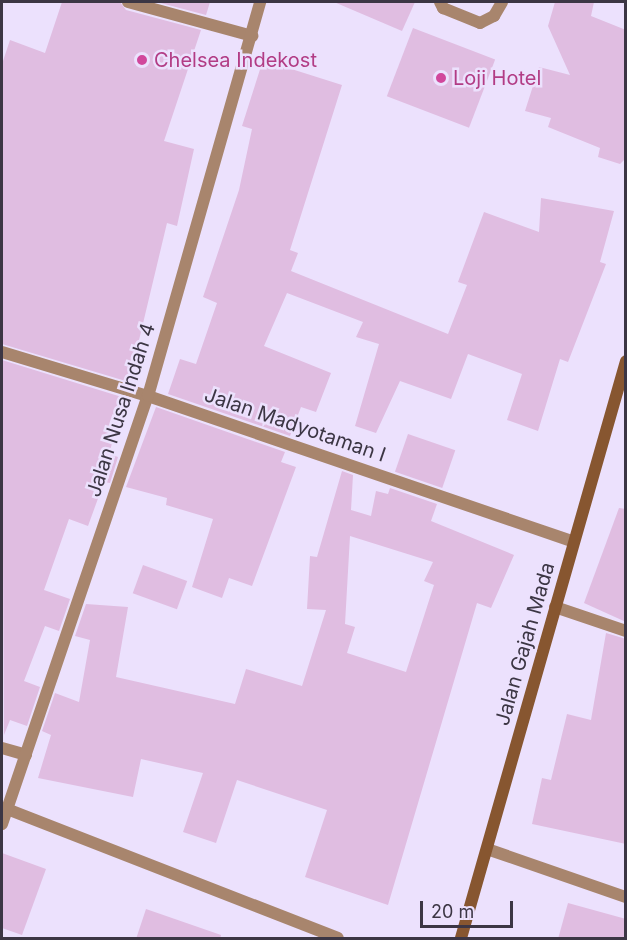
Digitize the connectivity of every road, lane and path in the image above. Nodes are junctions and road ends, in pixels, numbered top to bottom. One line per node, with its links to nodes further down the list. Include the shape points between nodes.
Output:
1 (128, 2): 5 (street)
2 (260, 2): 5 (street, Jalan Nusa Indah 4)
3 (440, 2): 4 (street, via 453,13 480,23 495,16)
4 (502, 2)
5 (252, 36): 8 (street, Jalan Nusa Indah 4)
6 (2, 352): 8 (street, Jalan Madyotaman I)
7 (626, 361): 9 (main road, Jalan Gajah Mada)
8 (148, 396): 9 (street, Jalan Madyotaman I); 13 (street, Jalan Nusa Indah 4)
9 (574, 542): 10 (main road, Jalan Gajah Mada)
10 (555, 607): 11 (street); 16 (main road, Jalan Gajah Mada)
11 (626, 632)
12 (2, 748): 13 (street)
13 (26, 755): 14 (street, Jalan Nusa Indah 4)
14 (7, 809): 15 (street, Jalan Nusa Indah 4); 18 (street)
15 (2, 824)
16 (487, 849): 17 (street); 19 (main road, Jalan Gajah Mada)
17 (626, 897)
18 (338, 939)
19 (461, 939)

